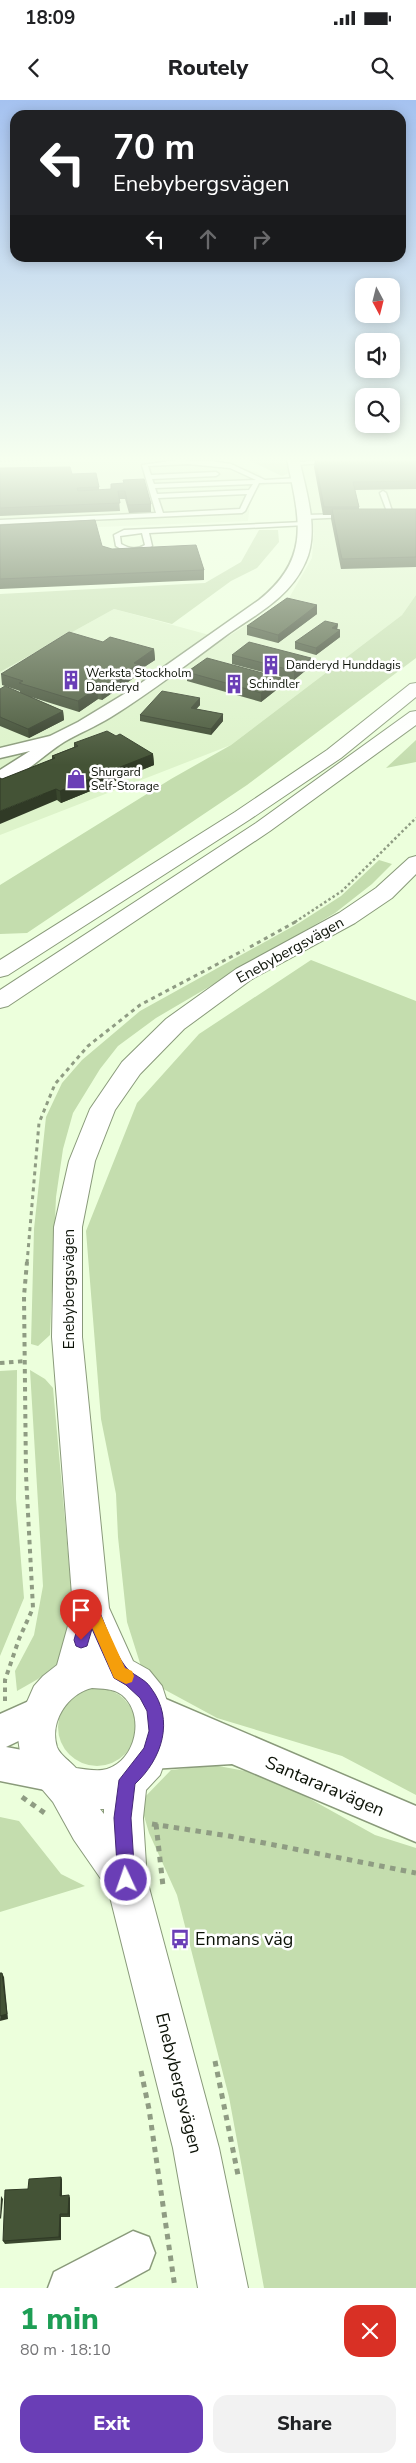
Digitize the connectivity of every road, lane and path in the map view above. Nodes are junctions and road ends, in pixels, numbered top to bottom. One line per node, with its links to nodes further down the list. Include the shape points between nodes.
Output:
1 (298, 561): 4 (street, via 294,574 279,589 160,676 84,727)
2 (416, 688): 11 (main road, via 334,754)
3 (416, 716): 12 (main road, via 259,830)
4 (58, 738): 5 (street); 6 (street)
5 (0, 753)
6 (20, 768): 7 (street); 8 (street)
7 (0, 772)
8 (0, 777)
9 (416, 818): 13 (path, via 342,891 297,921 140,1005 88,1046 55,1084 39,1123 24,1296)
10 (416, 862): 15 (main road, Enebybergsvägen, via 384,893 347,918 244,974 175,1024 131,1068 103,1109 82,1161 68,1227 67,1338)
11 (0, 970)
12 (0, 1001)
13 (26, 1361): 14 (path); 20 (path, via 26,1475 33,1608 5,1680)
14 (0, 1363)
15 (90, 1608): 16 (main road, Enebybergsvägen); 17 (main road, Enebybergsvägen)
16 (120, 1673): 17 (main road, Enebybergsvägen, via 93,1670); 18 (main road, Enebybergsvägen, via 146,1693)
17 (72, 1676): 19 (main road, Enebybergsvägen, via 50,1694)
18 (154, 1710): 21 (street, Santararavägen); 24 (main road, Enebybergsvägen, via 156,1731)
19 (40, 1713): 20 (street); 23 (main road, Enebybergsvägen, via 36,1733 40,1752 45,1764)
20 (3, 1731)
21 (233, 1747): 24 (street, Santararavägen); 25 (street, Santararavägen)
22 (4, 1764): 23 (street); 23 (path, via 14,1791 57,1821)
23 (67, 1792): 24 (main road, via 110,1788); 27 (main road, Enebybergsvägen)
24 (139, 1794): 26 (path, via 229,1836); 27 (main road, Enebybergsvägen); 27 (path)
25 (416, 1824)
26 (416, 1873)
27 (145, 1883): 34 (main road, Enebybergsvägen)
28 (139, 2061): 33 (path)
29 (215, 2061): 30 (path)
30 (238, 2176)
31 (133, 2253): 32 (street)
32 (70, 2288)
33 (175, 2288)
34 (223, 2288)

